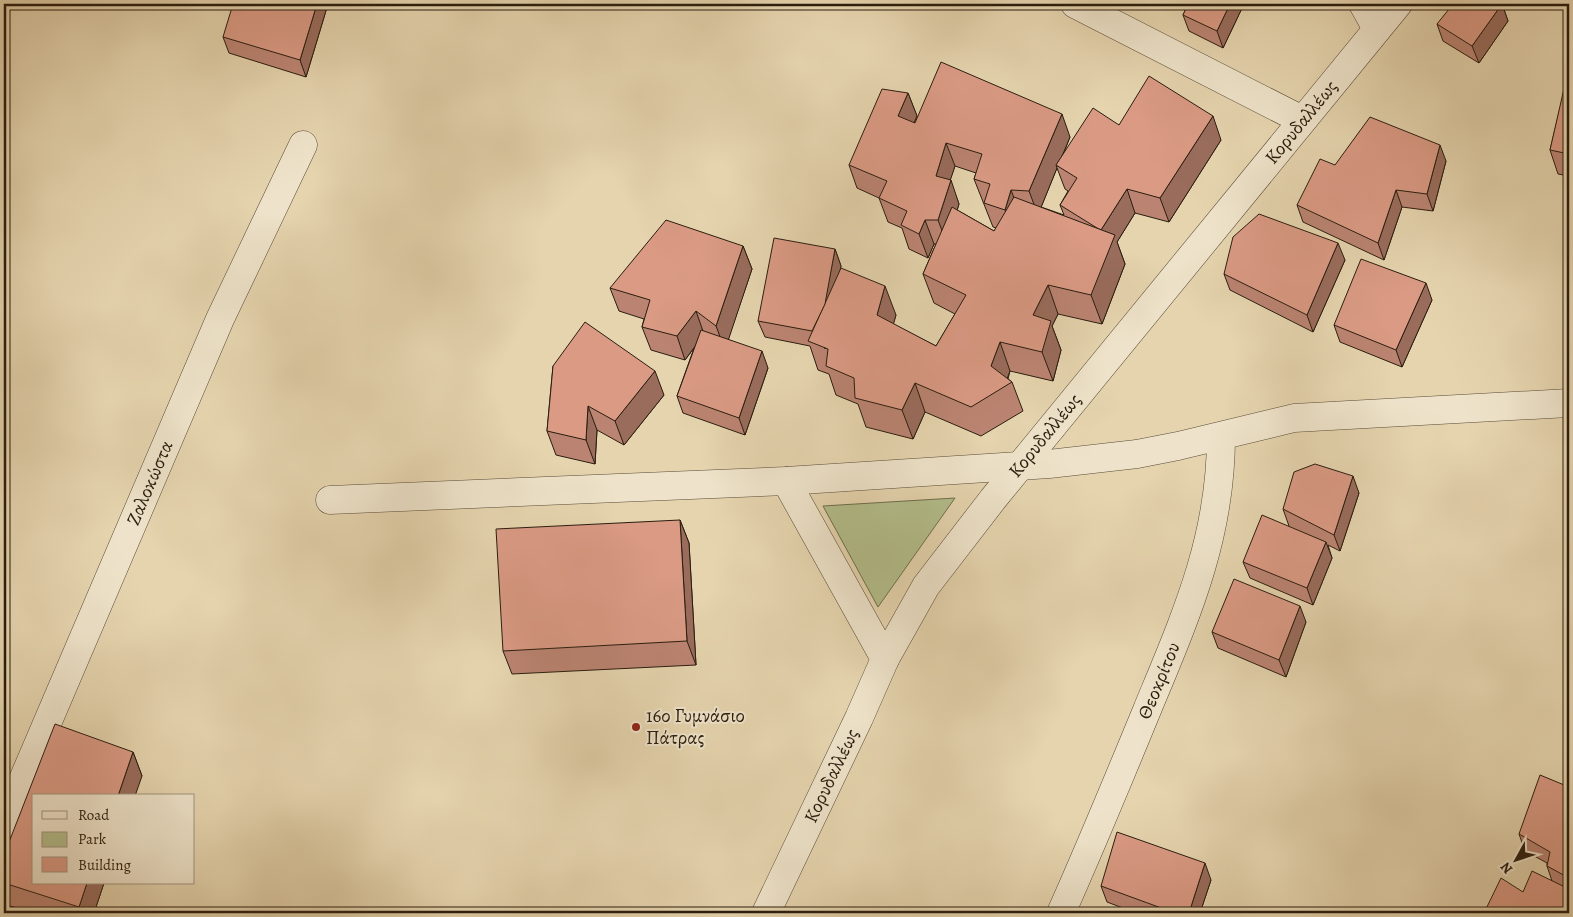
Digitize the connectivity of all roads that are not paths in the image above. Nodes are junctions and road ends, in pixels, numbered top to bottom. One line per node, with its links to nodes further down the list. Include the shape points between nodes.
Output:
1 (1075, 4): 5 (street)
2 (1363, 4): 4 (street)
3 (1398, 4): 4 (street, Κορυδαλλέως)
4 (1377, 29): 5 (street, Κορυδαλλέως)
5 (1302, 120): 9 (street, Κορυδαλλέως)
6 (303, 144): 13 (street, Ζαλοκώστα, via 220,319)
7 (1569, 403): 8 (street, via 1315,416 1283,420)
8 (1221, 437): 9 (street, via 1137,454); 15 (street, Θεοκρίτου, via 1218,496 1201,570 1182,624)
9 (1022, 465): 10 (street); 12 (street, Κορυδαλλέως, via 938,568)
10 (786, 480): 11 (street); 12 (street)
11 (330, 500)
12 (885, 658): 14 (street, Κορυδαλλέως)
13 (4, 824)
14 (766, 913)
15 (1061, 913)

